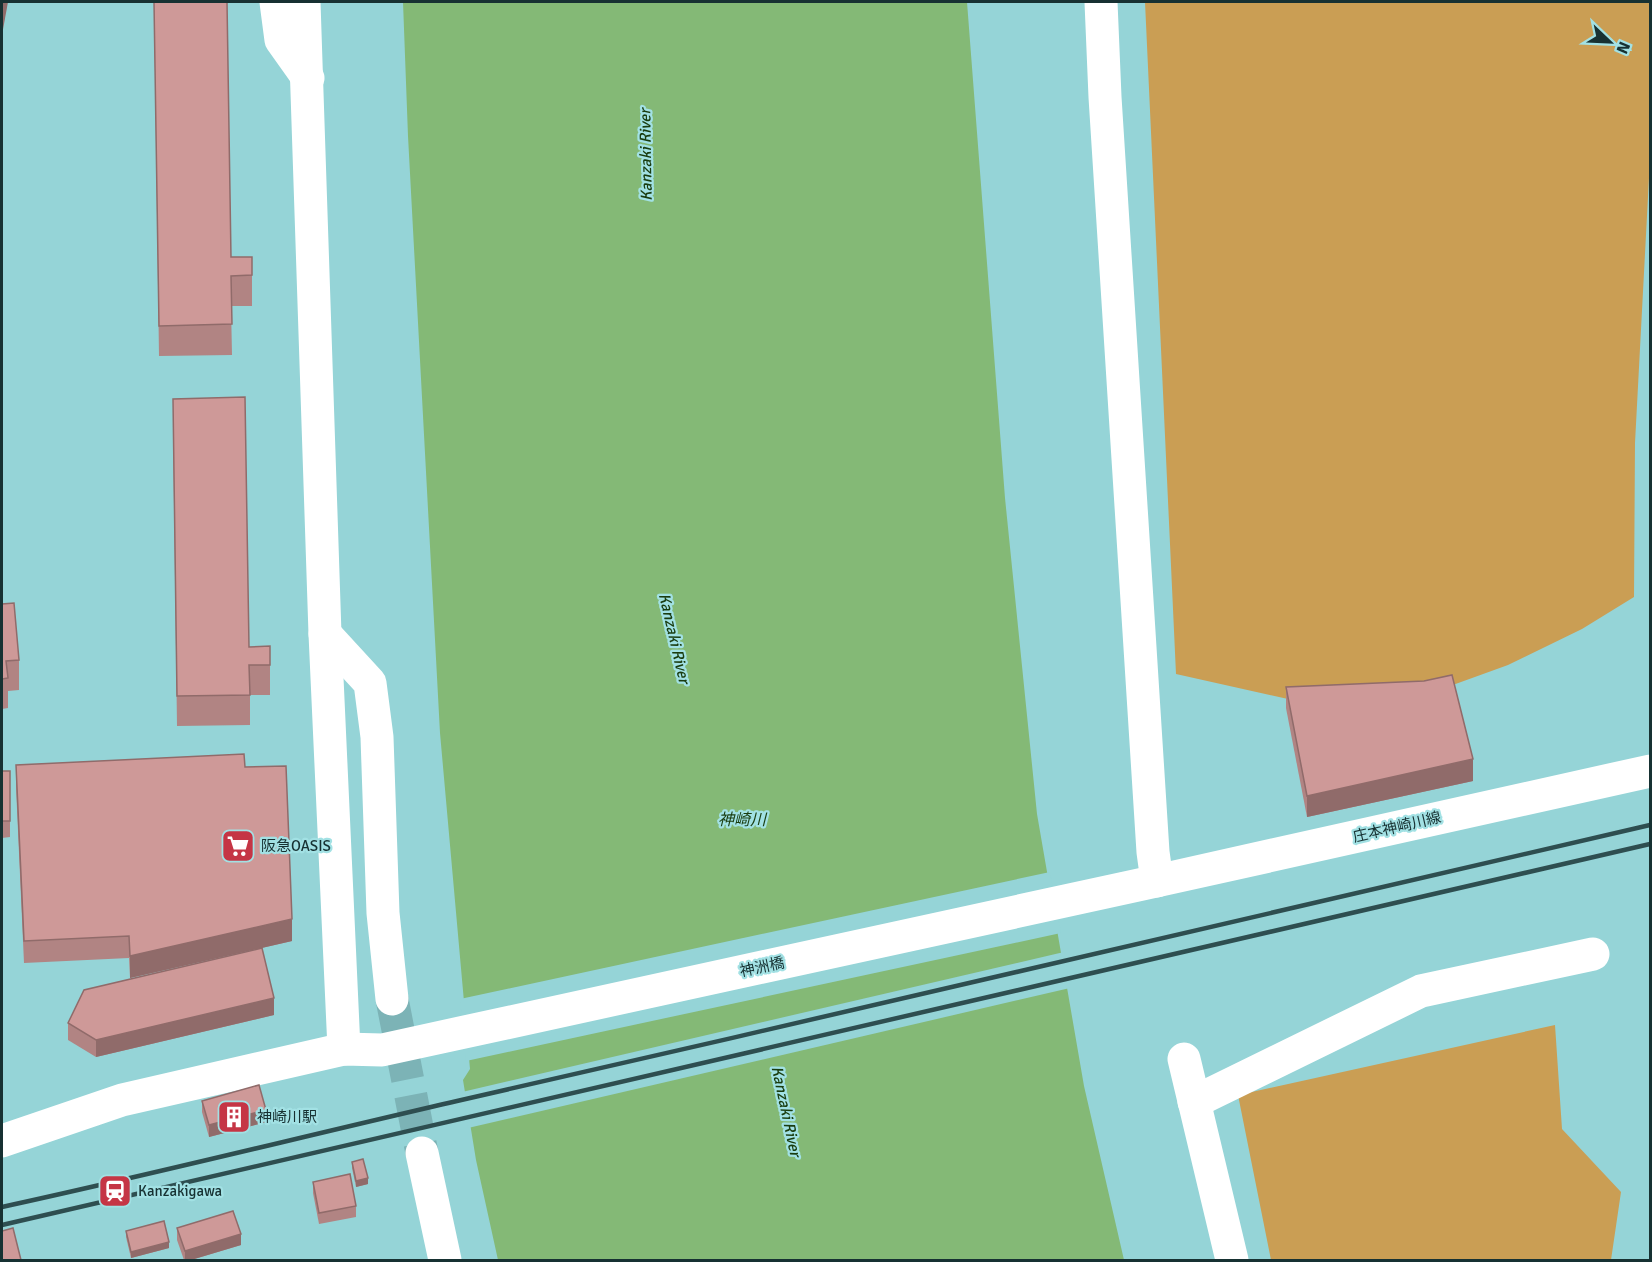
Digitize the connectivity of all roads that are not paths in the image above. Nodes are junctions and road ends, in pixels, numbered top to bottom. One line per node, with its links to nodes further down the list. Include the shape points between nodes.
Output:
1 (276, 2): 4 (street, via 281,40)
2 (304, 2): 4 (street)
3 (1101, 2): 7 (street, via 1153,852)
4 (308, 78): 5 (street)
5 (325, 634): 9 (street, via 370,683 377,737 383,913); 10 (street)
6 (1650, 771): 7 (street, 庄本神崎川線)
7 (1150, 883): 10 (street, 神洲橋, via 381,1050)
8 (1593, 954): 12 (street, via 1421,991)
9 (392, 999)
10 (344, 1049): 13 (street, 神洲橋, via 122,1100)
11 (1184, 1059): 12 (street)
12 (1194, 1102): 16 (street)
13 (2, 1141)
14 (422, 1153): 15 (street)
15 (445, 1260)
16 (1232, 1260)

